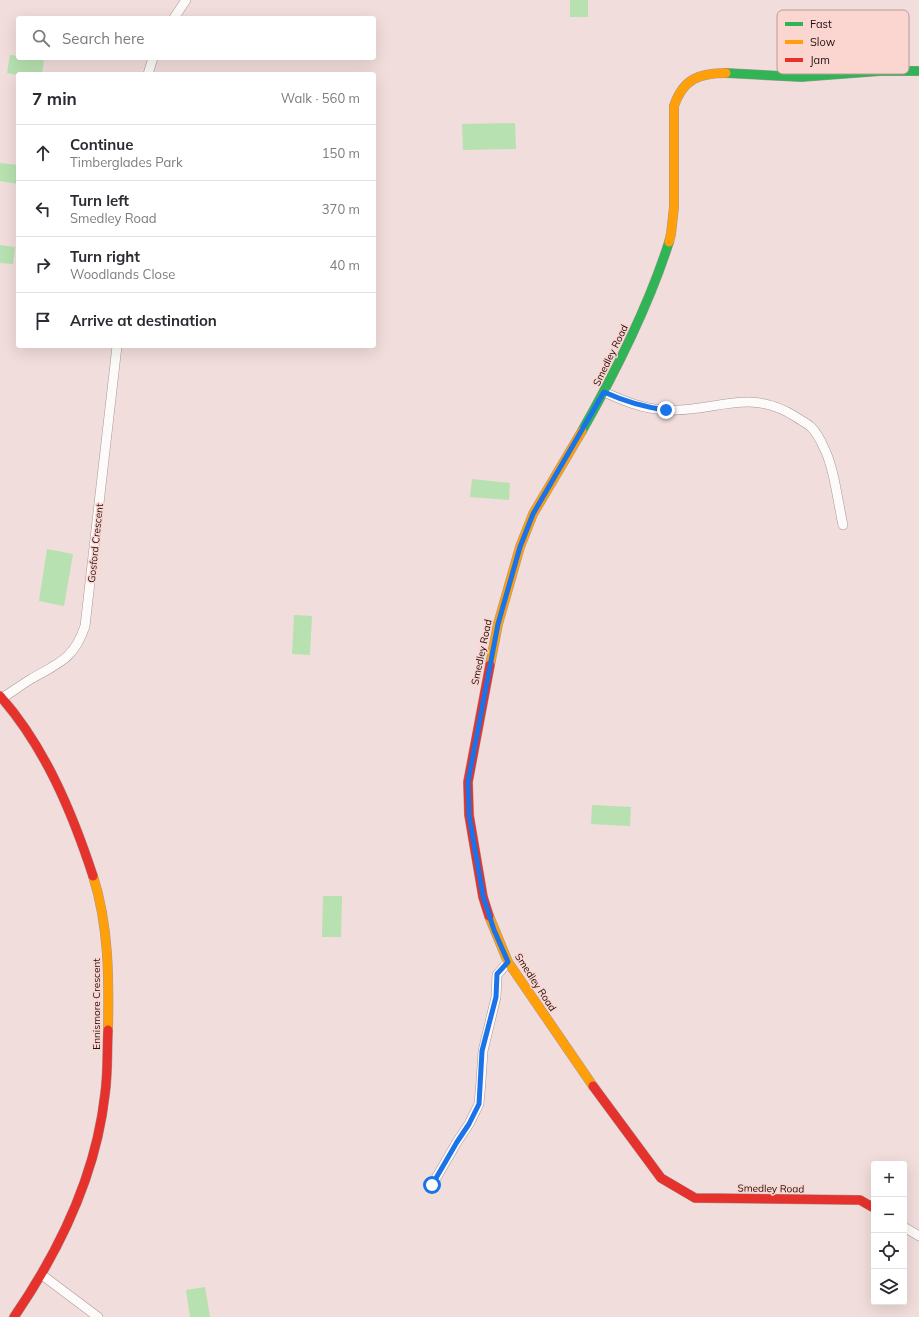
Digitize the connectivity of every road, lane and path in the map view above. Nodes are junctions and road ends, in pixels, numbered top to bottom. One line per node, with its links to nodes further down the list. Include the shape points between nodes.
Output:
1 (186, 0): 2 (street)
2 (175, 16)
3 (152, 60): 6 (street)
4 (909, 71): 5 (street, Smedley Road)
5 (919, 71)
6 (149, 72)
7 (848, 74): 9 (street, Smedley Road, via 799,77 726,73 697,77 686,83 678,93 674,106 674,200 671,234 639,321)
8 (117, 348): 11 (street, Gosford Crescent, via 85,626 81,639 67,658)
9 (604, 392): 10 (street, via 645,408 666,410 747,401 768,404 786,411 811,427 825,448); 12 (street, Smedley Road, via 533,514 520,547 498,624 468,782 469,815 483,896)
10 (843, 525)
11 (1, 697): 17 (street, Ennismore Crescent, via 45,762 65,804 89,863 104,921 107,947 107,1070 100,1126 78,1201)
12 (508, 962): 13 (street, via 497,974 496,997 482,1051 479,1104); 14 (street, Smedley Road, via 585,1075 661,1178 695,1198 860,1200)
13 (432, 1185)
14 (871, 1206)
15 (907, 1229): 16 (street)
16 (919, 1236)
17 (42, 1276): 18 (street, Ennismore Crescent); 19 (street)
18 (14, 1317)
19 (98, 1317)

